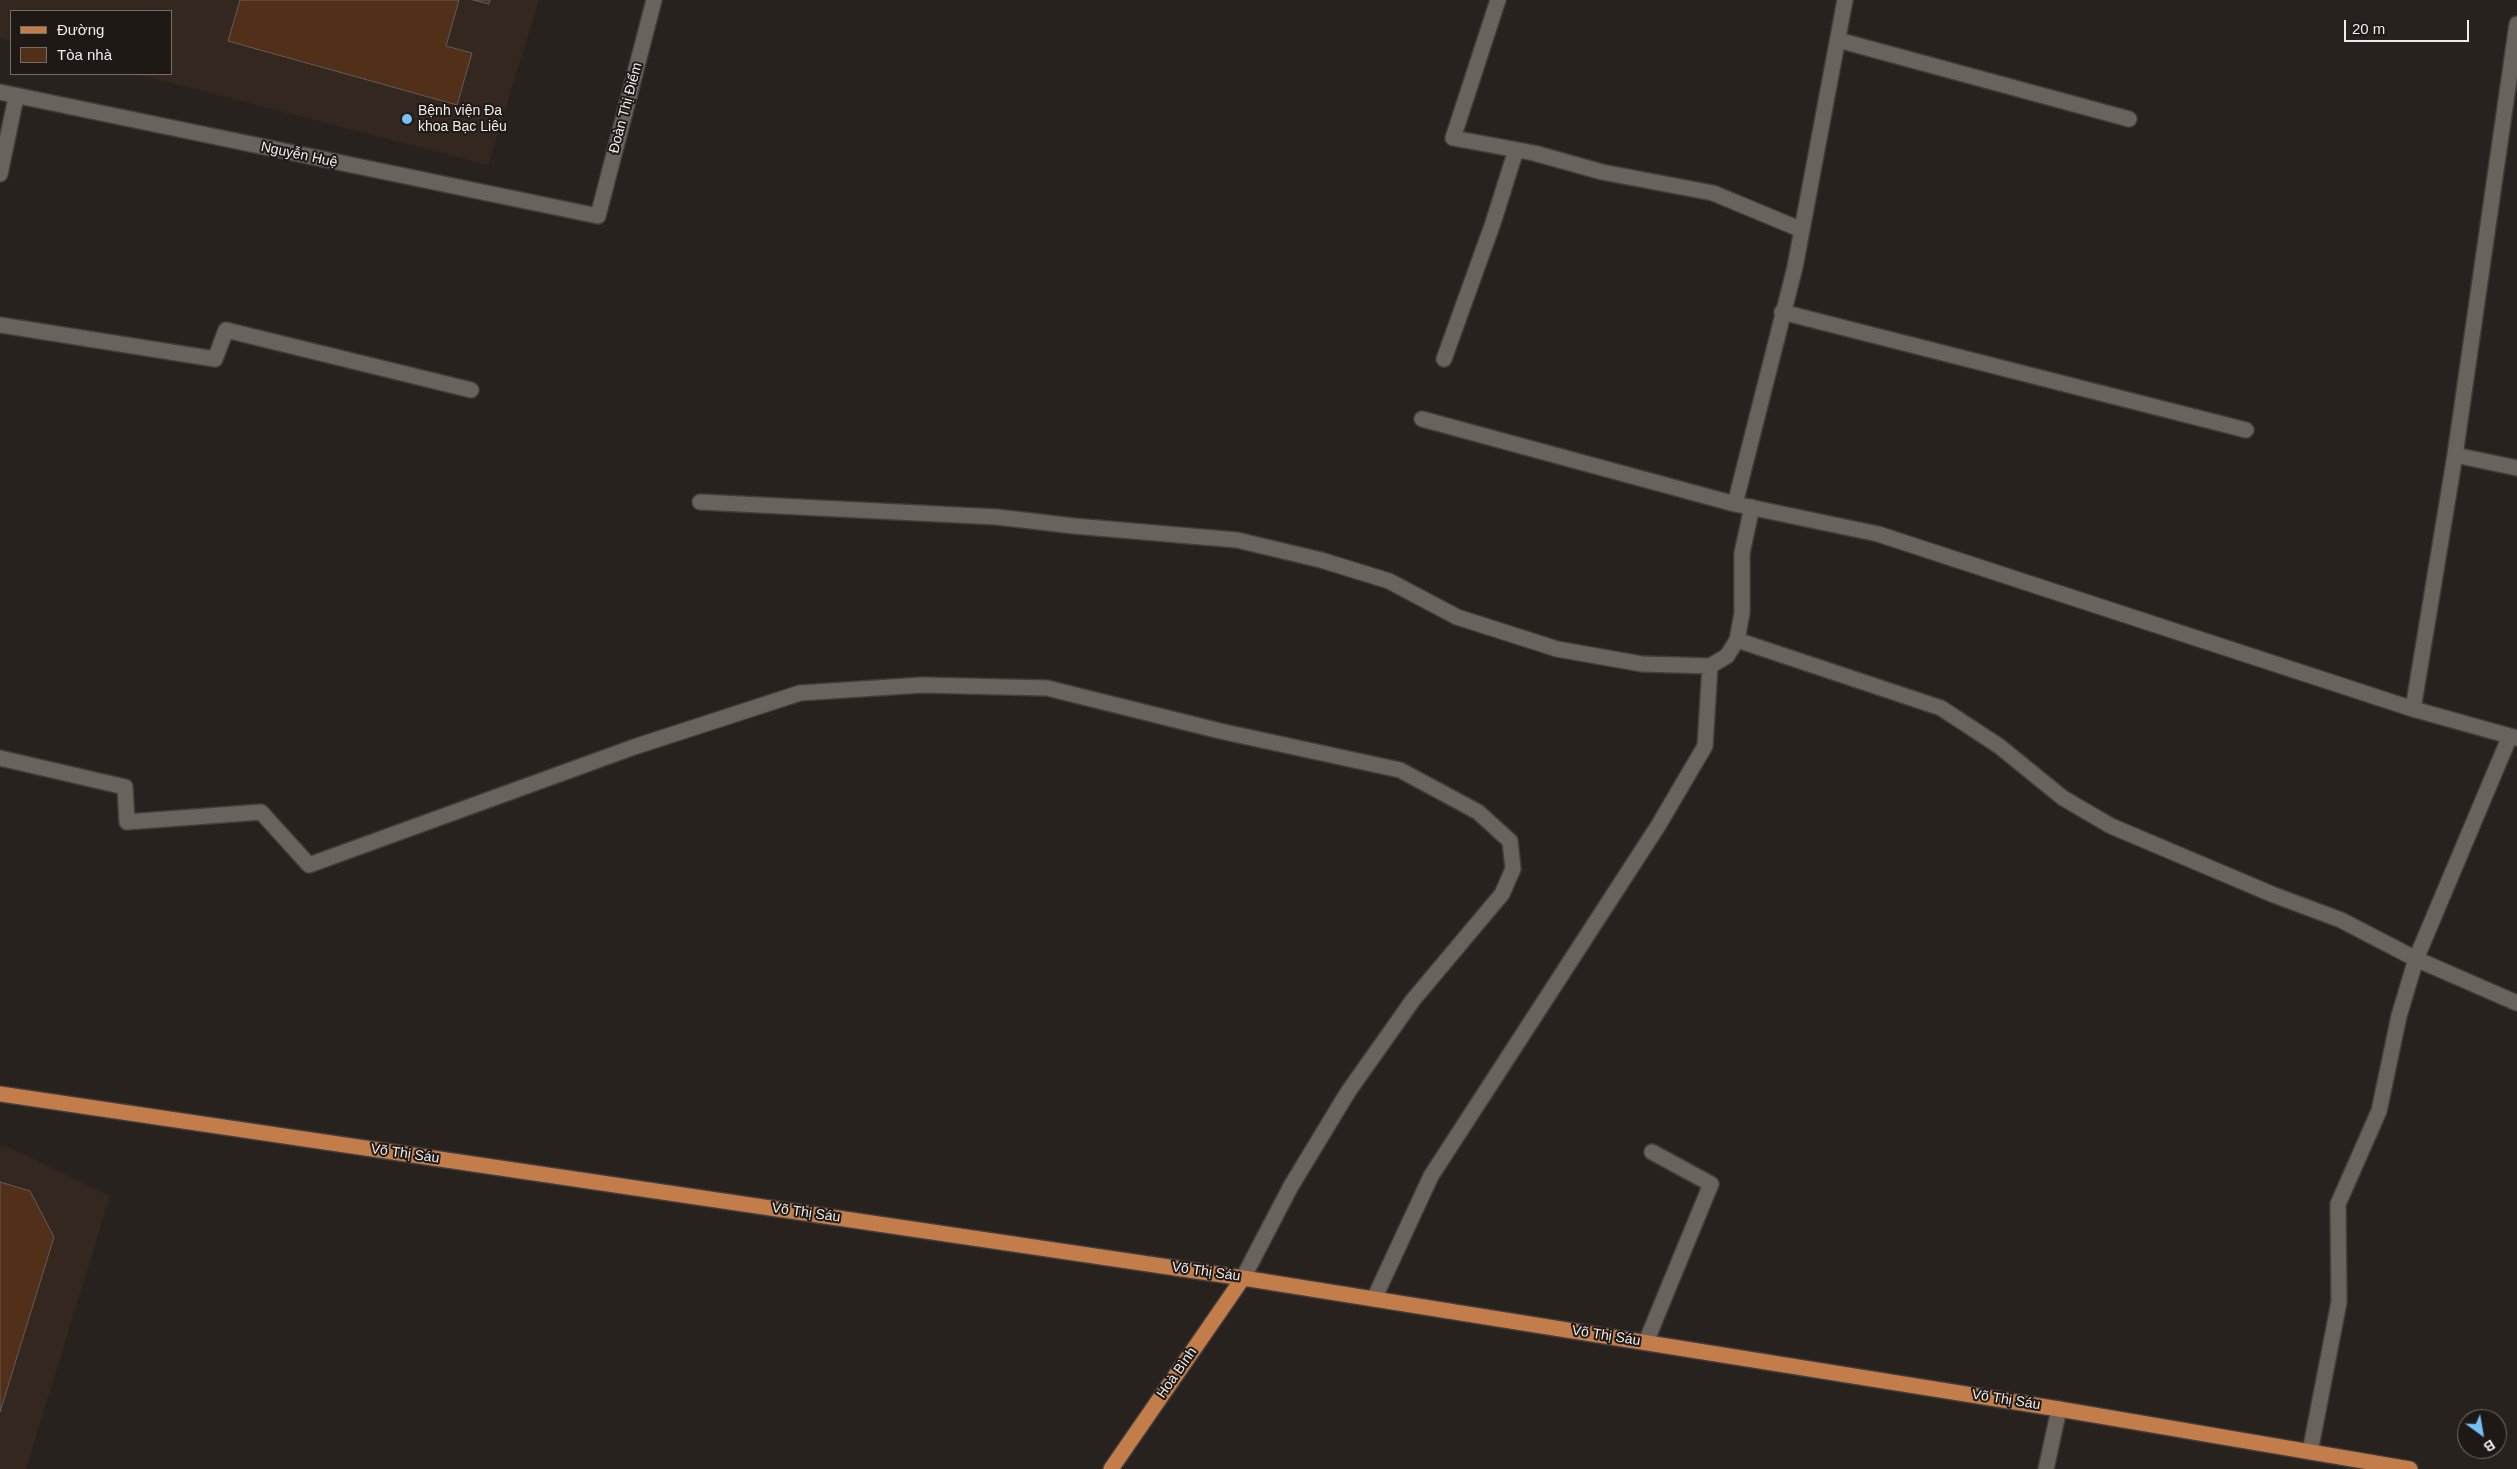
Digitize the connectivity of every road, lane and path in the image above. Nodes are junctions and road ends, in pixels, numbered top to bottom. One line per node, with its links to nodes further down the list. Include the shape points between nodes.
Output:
1 (654, 0): 11 (street, Đoàn Thị Điểm)
2 (1498, 0): 9 (street, via 1453,138)
3 (1845, 0): 5 (street)
4 (2517, 24): 19 (street)
5 (1838, 40): 8 (street); 12 (street)
6 (0, 92): 7 (street, Nguyễn Huệ)
7 (16, 97): 10 (street); 11 (street, Nguyễn Huệ)
8 (2129, 120)
9 (1516, 150): 12 (street, via 1602,172 1713,194); 15 (street)
10 (0, 174)
11 (598, 216)
12 (1802, 230): 13 (street)
13 (1782, 312): 18 (street); 22 (street)
14 (0, 325): 16 (street, via 215,360 226,330)
15 (1444, 359)
16 (471, 390)
17 (1422, 419): 22 (street)
18 (2246, 430)
19 (2455, 455): 20 (street); 26 (street)
20 (2517, 468)
21 (700, 502): 25 (street, via 997,517 1237,540 1321,560 1389,581 1457,617 1556,649 1642,664)
22 (1735, 504): 23 (street)
23 (1752, 507): 24 (street, via 1742,553 1742,613); 26 (street, via 1878,534)
24 (1737, 640): 25 (street, via 1727,656); 29 (street, via 1941,708 1999,746 2063,798 2111,826 2341,920)
25 (1710, 666): 34 (street, via 1705,746 1653,834 1431,1176)
26 (2413, 709): 27 (street)
27 (2514, 737): 29 (street)
28 (0, 758): 33 (street, via 125,787 127,822 261,812 309,866 634,747 800,693 922,685 1047,688 1220,731 1400,770 1478,812 1510,841 1513,869 1502,894 1413,1000 1348,1092 1291,1186)
29 (2416, 960): 30 (street); 37 (street, via 2399,1016 2379,1112 2338,1204 2339,1302)
30 (2517, 1002)
31 (0, 1094): 33 (main road, Võ Thị Sáu)
32 (1652, 1152): 35 (street, via 1711,1184)
33 (1243, 1278): 34 (main road, Võ Thị Sáu); 38 (main road, Hoà Bình)
34 (1374, 1299): 35 (main road, Võ Thị Sáu)
35 (1646, 1342): 36 (main road, Võ Thị Sáu)
36 (2059, 1409): 37 (main road, Võ Thị Sáu); 39 (street)
37 (2310, 1452): 40 (main road, Võ Thị Sáu)
38 (1111, 1469)
39 (2046, 1469)
40 (2410, 1469)

